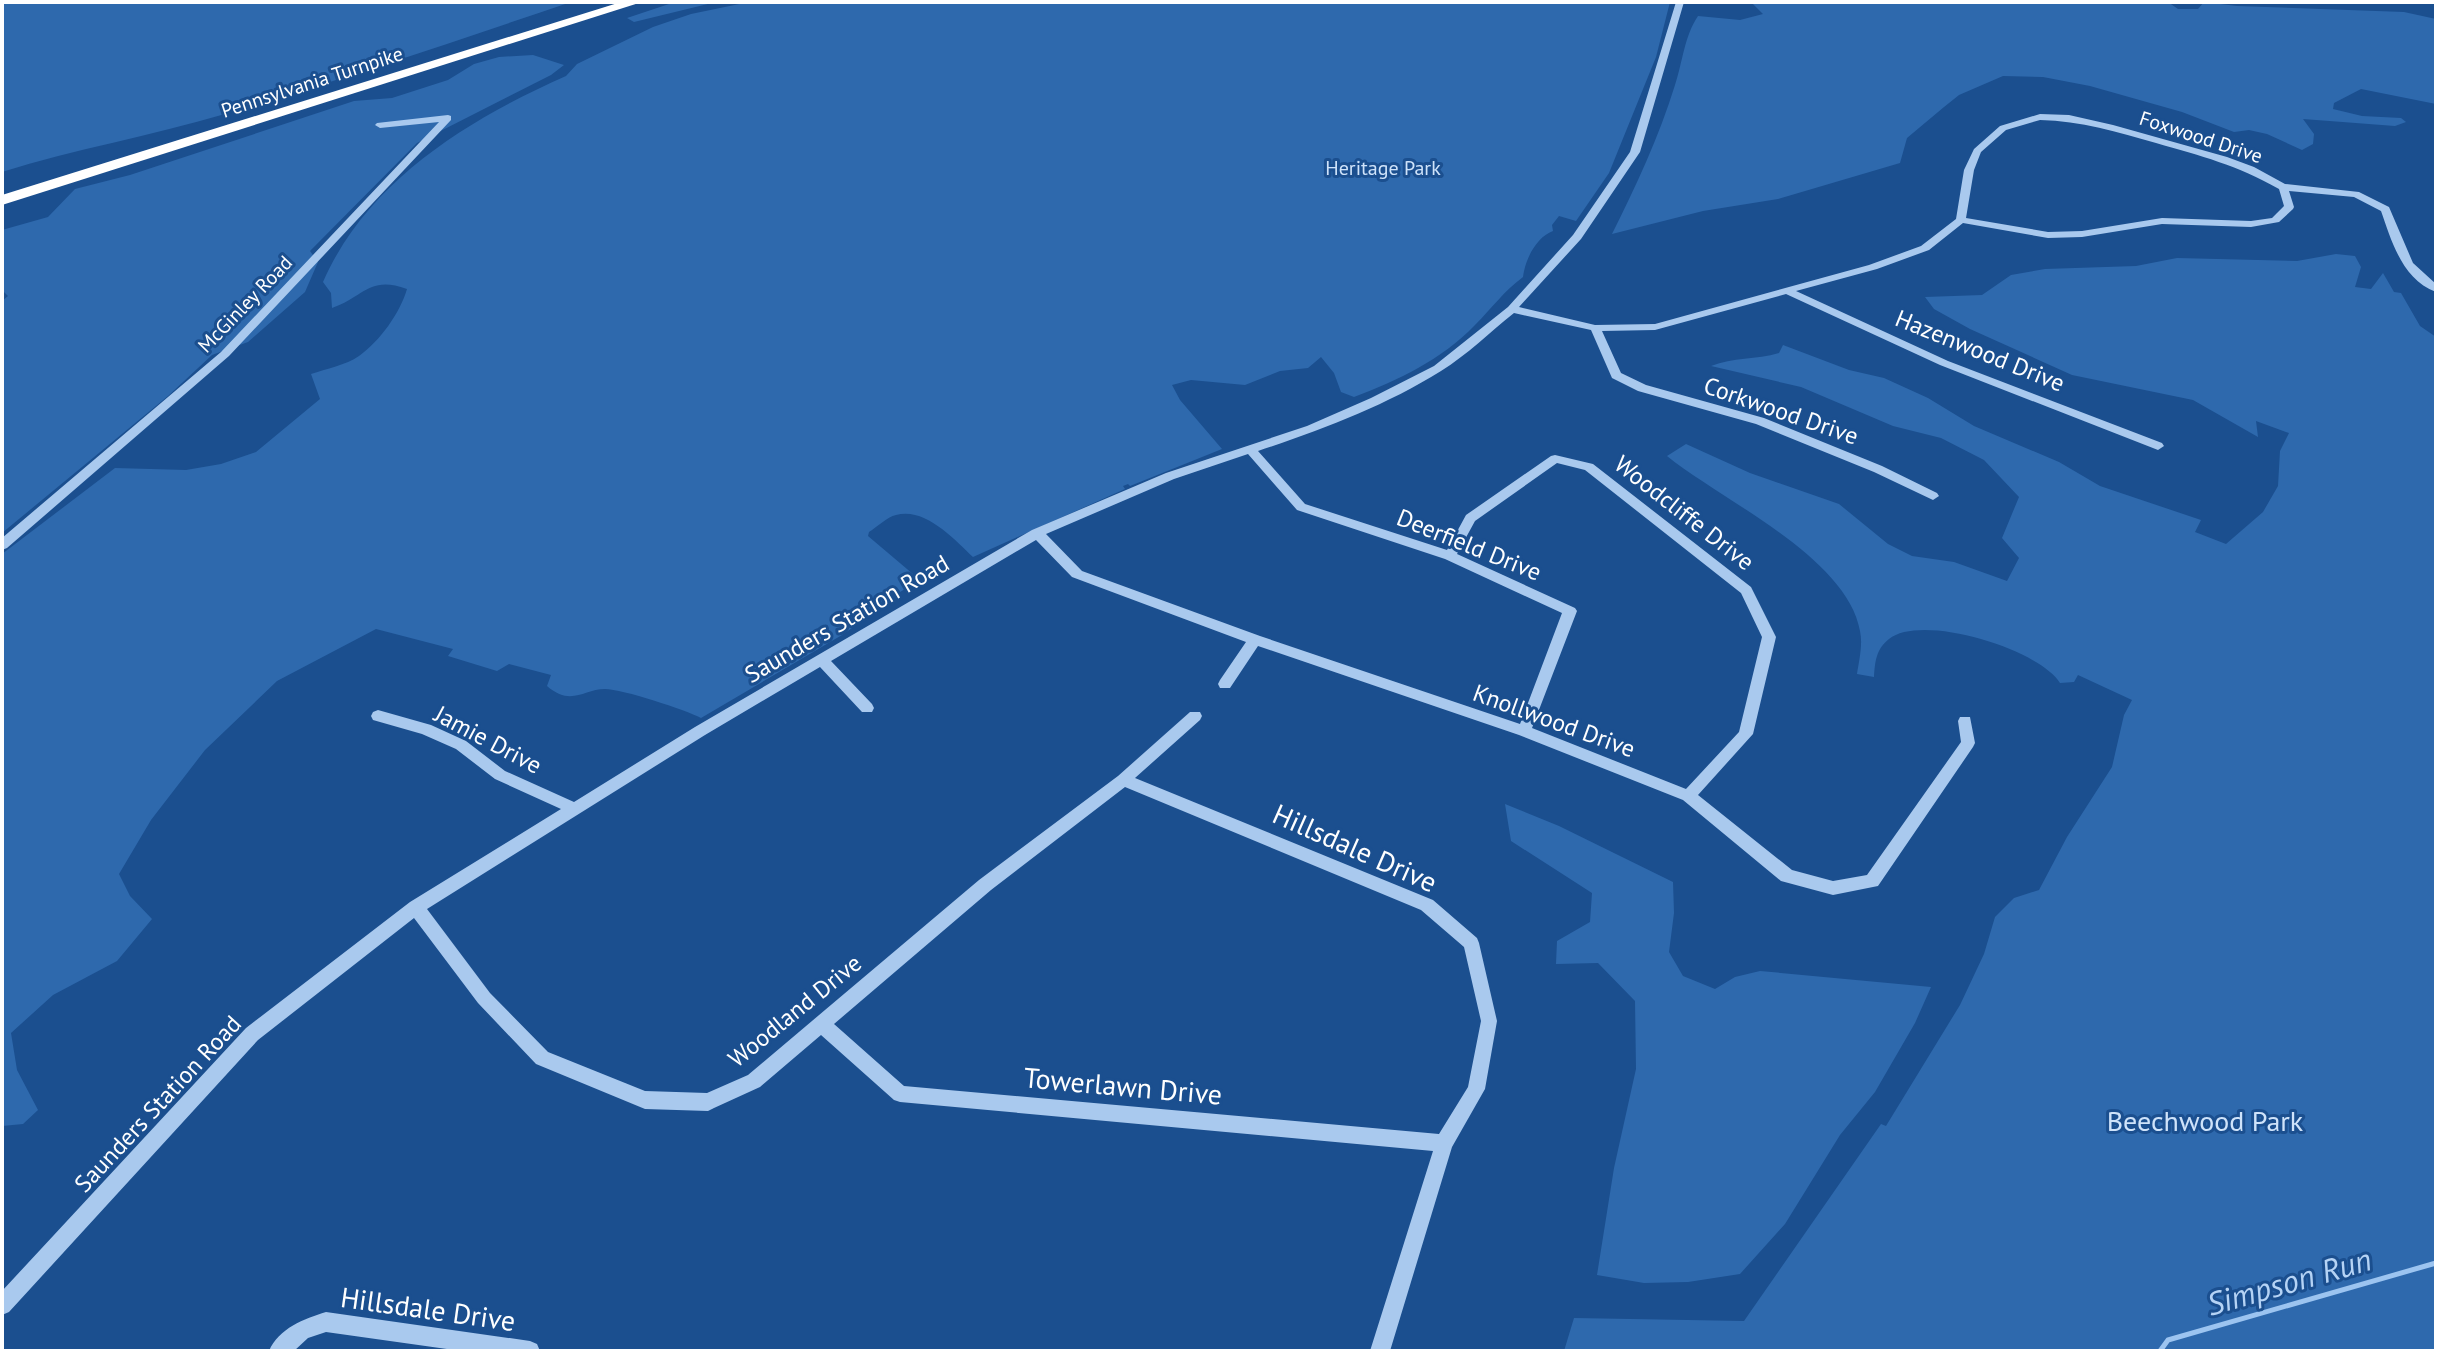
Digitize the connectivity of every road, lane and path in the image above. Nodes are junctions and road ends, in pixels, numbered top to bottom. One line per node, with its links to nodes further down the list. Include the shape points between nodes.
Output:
1 (612, 2): 6 (highway, Pennsylvania Turnpike)
2 (635, 2): 7 (highway, Pennsylvania Turnpike)
3 (1680, 2): 11 (street, Saunders Station Road, via 1635,152 1577,237)
4 (380, 125): 17 (street, McGinley Road, via 448,118 225,354)
5 (2283, 187): 8 (street, Foxwood Drive, via 2289,207 2275,220 2251,224 2162,221 2048,235); 8 (street, Foxwood Drive, via 2212,156 2069,118 2040,117 2003,128 1977,151); 9 (street, via 2356,194 2385,209 2400,253 2417,278)
6 (2, 193)
7 (2, 200)
8 (1961, 220): 10 (street, via 1925,248)
9 (2436, 289)
10 (1787, 291): 12 (street, via 1655,327); 13 (street, Hazenwood Drive, via 1944,363)
11 (1512, 309): 12 (street); 14 (street, Saunders Station Road, via 1426,374 1311,429)
12 (1595, 328): 15 (street, Corkwood Drive, via 1616,375 1642,388 1760,421)
13 (2158, 446)
14 (1250, 449): 16 (street, Saunders Station Road, via 1170,476); 18 (street, Deerfield Drive, via 1301,507)
15 (1933, 496)
16 (1037, 533): 19 (street, Knollwood Drive, via 1077,574); 20 (street, Saunders Station Road)
17 (2, 545)
18 (1450, 556): 26 (street, Deerfield Drive, via 1570,611); 28 (street, Woodcliffe Drive, via 1470,518 1555,459 1589,467 1746,590 1769,637 1746,734)
19 (1255, 640): 21 (street); 26 (street, Knollwood Drive)
20 (822, 660): 22 (street); 29 (street, Saunders Station Road)
21 (1225, 684)
22 (867, 708)
23 (378, 716): 29 (street, Jamie Drive, via 461,745 500,775)
24 (1195, 716): 27 (street, Woodland Drive)
25 (1965, 721): 28 (street, Knollwood Drive, via 1968,743 1872,881 1833,888 1787,876)
26 (1524, 731): 28 (street, Knollwood Drive)
27 (1123, 780): 31 (street, Woodland Drive, via 985,885); 32 (street, Hillsdale Drive, via 1427,905 1471,943 1489,1021 1476,1089)
28 (1688, 796)
29 (575, 809): 30 (street, Saunders Station Road)
30 (416, 907): 31 (street, Woodland Drive, via 484,998 542,1058 645,1100 708,1102 754,1081); 33 (street, Saunders Station Road, via 252,1034)
31 (822, 1024): 32 (street, Towerlawn Drive, via 900,1094)
32 (1444, 1143): 36 (street, Hillsdale Drive)
33 (2, 1305)
34 (279, 1351): 35 (street, Hillsdale Drive, via 302,1330 326,1322)
35 (530, 1351)
36 (1380, 1351)

